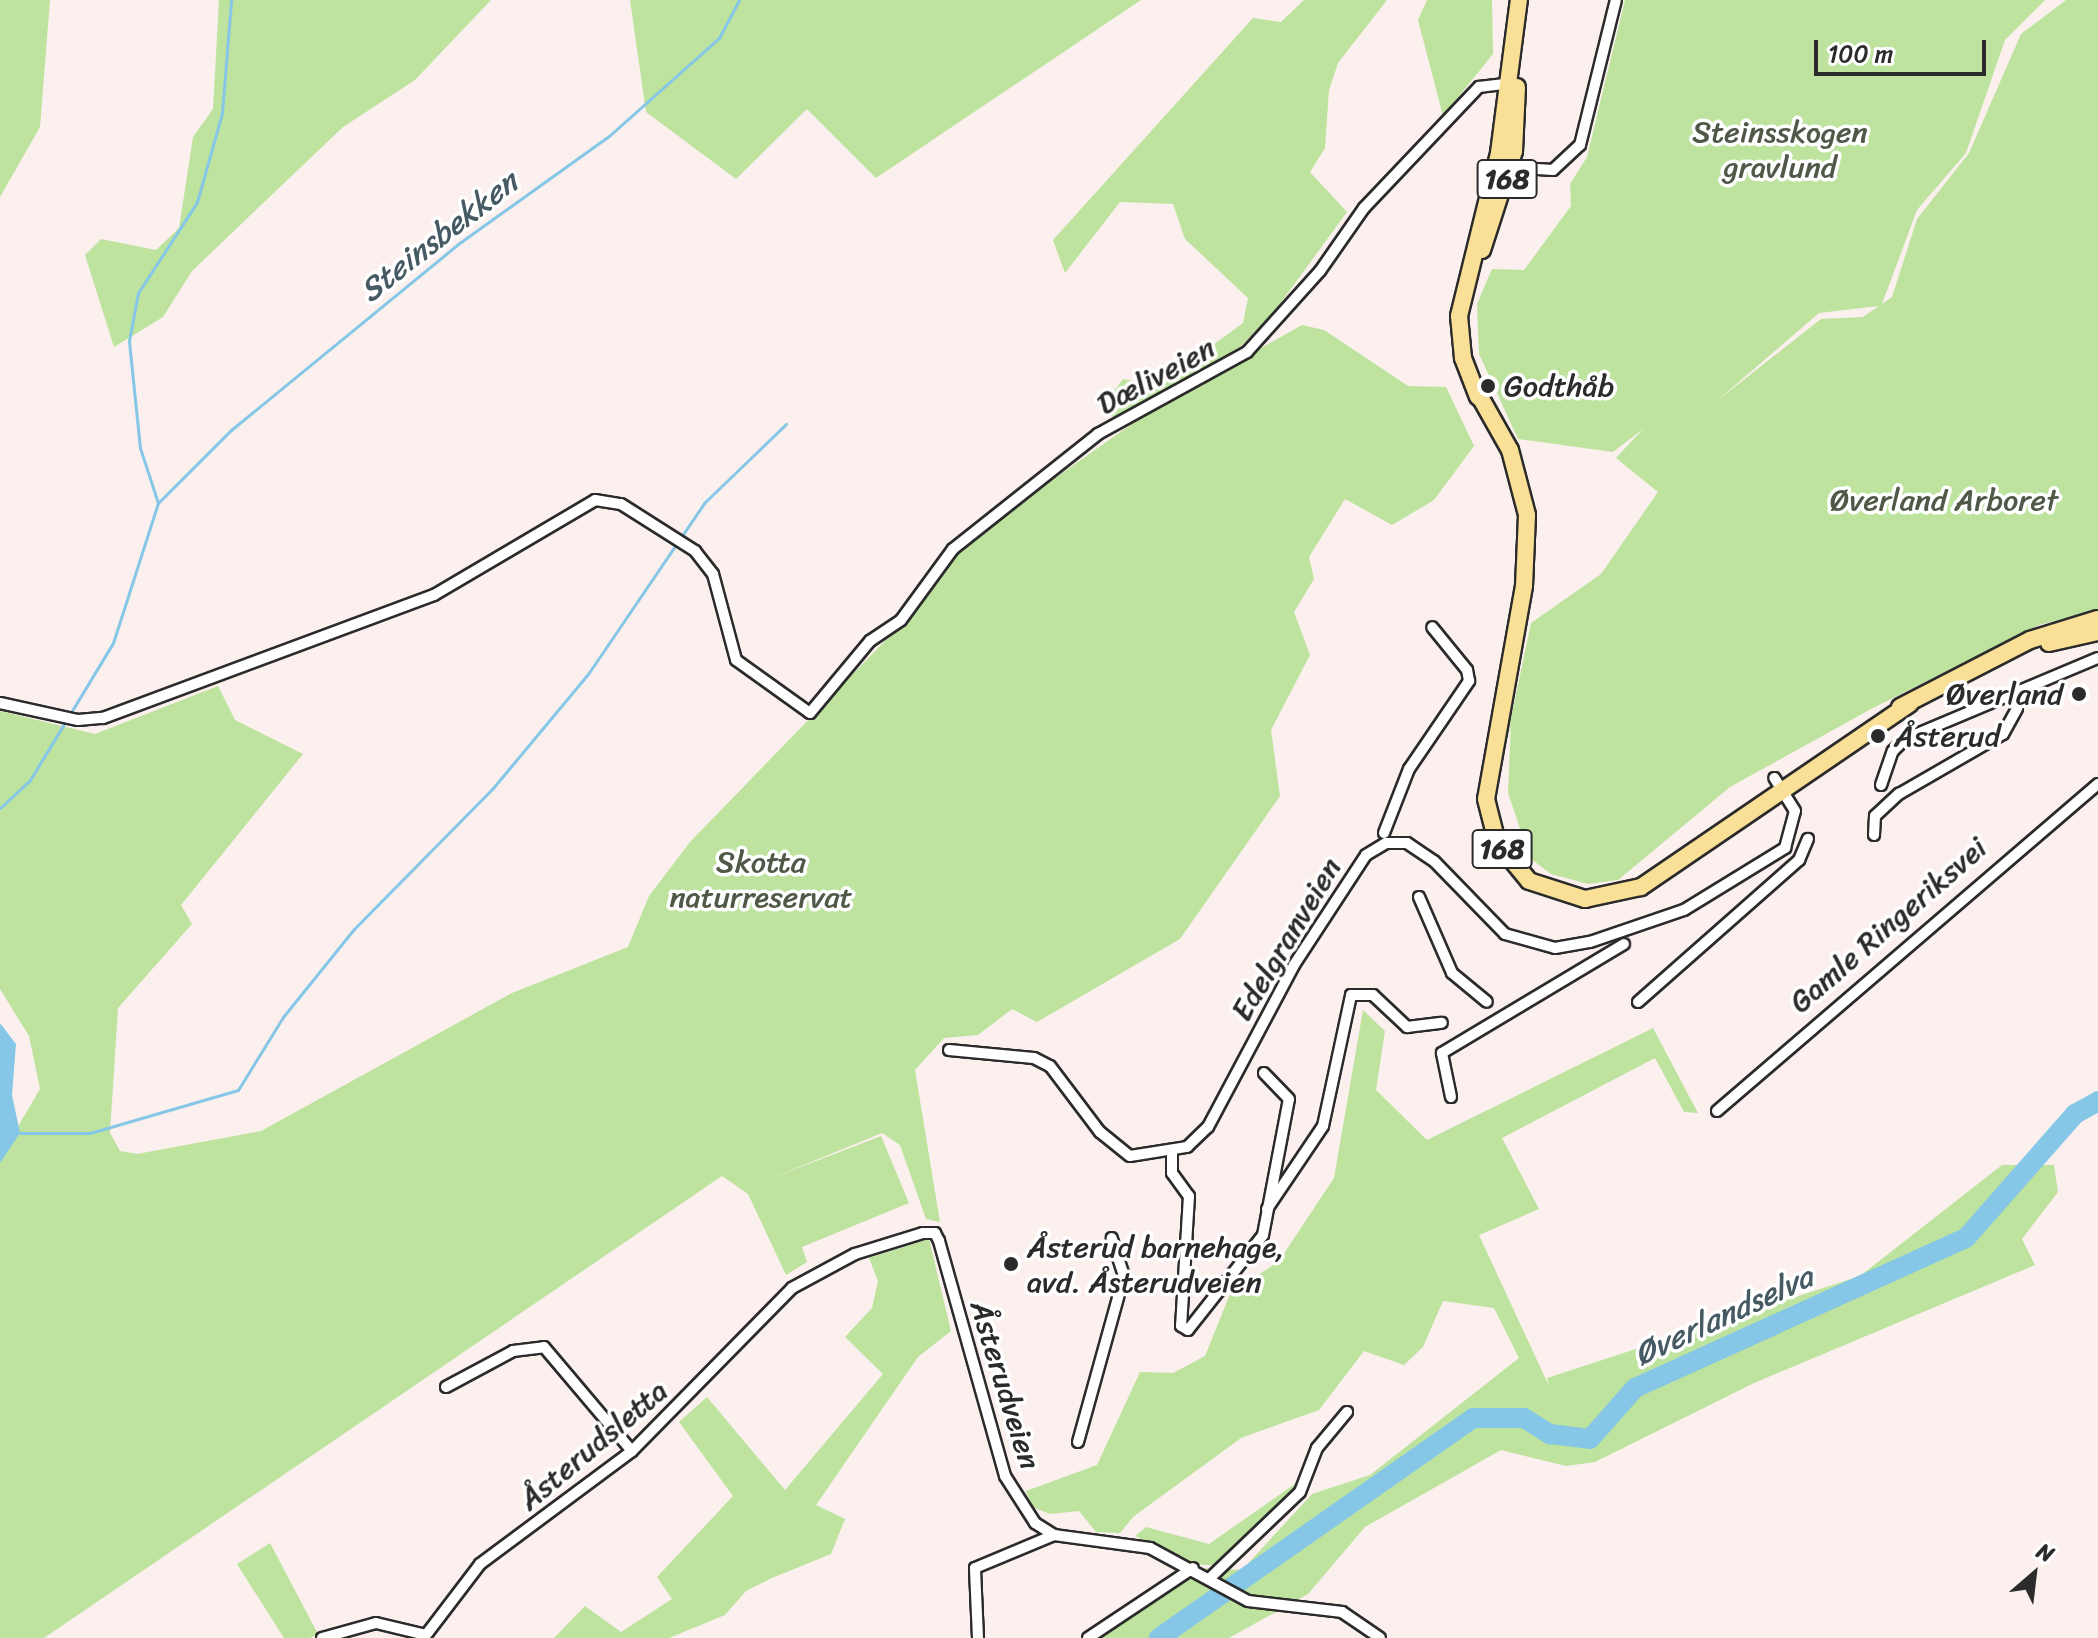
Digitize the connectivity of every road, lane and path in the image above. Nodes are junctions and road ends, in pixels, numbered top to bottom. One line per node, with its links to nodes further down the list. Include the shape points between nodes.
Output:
1 (1519, 0): 3 (main road, 168)
2 (1616, 0): 4 (street, via 1580,145 1553,170)
3 (1513, 83): 4 (main road, 168); 10 (street, Dæliveien, via 1479,87 1372,199 1303,292 1247,352 1098,434 953,549 901,620 870,641 810,713 736,660 713,574 695,551 621,504 595,500 434,595 103,718 78,720)
4 (1503, 167): 12 (main road, 168, via 1465,286 1459,334 1475,388 1498,424 1524,493 1528,541 1486,799 1497,842 1519,872 1570,898 1612,897 1660,877)
5 (2098, 619): 8 (main road, 168)
6 (1432, 627): 15 (street, via 1467,670 1469,681 1409,769)
7 (2098, 632): 8 (main road, 168)
8 (2017, 649): 12 (main road, 168, via 1851,730)
9 (2098, 658): 14 (street, via 1905,739 1893,751)
10 (0, 703)
11 (2017, 709): 16 (street, via 2003,734 1899,794 1875,816)
12 (1777, 782): 27 (street, Edelgranveien, via 1796,823 1775,857 1684,910 1590,942 1555,948 1505,934 1434,861 1407,843 1386,843 1366,855 1294,965 1208,1127 1187,1147)
13 (2098, 784): 26 (street, Gamle Ringeriksvei)
14 (1881, 785)
15 (1384, 833)
16 (1874, 835)
17 (1808, 839): 21 (street, via 1799,860)
18 (1419, 897): 20 (street, via 1452,973)
19 (1624, 944): 25 (street, via 1442,1053)
20 (1487, 1002)
21 (1638, 1002)
22 (1442, 1023): 28 (street, via 1407,1027 1373,995 1351,995 1323,1126)
23 (949, 1050): 27 (street, via 1034,1058 1060,1077 1116,1149 1144,1158)
24 (1264, 1073): 28 (street, via 1289,1099)
25 (1451, 1097)
26 (1717, 1111)
27 (1172, 1151): 28 (street, via 1172,1173 1189,1196 1191,1213 1181,1326 1193,1327 1221,1282 1260,1245)
28 (1265, 1212)
29 (935, 1233): 34 (street, Åsterudsletta, via 855,1254 792,1288); 35 (street, Åsterudveien, via 1009,1485 1035,1523)
30 (1112, 1238): 33 (street, via 1124,1276)
31 (446, 1387): 34 (street, via 513,1351 544,1347)
32 (1347, 1412): 37 (street, via 1317,1448 1300,1492)
33 (1078, 1442)
34 (632, 1451): 38 (street, Åsterudsletta, via 480,1564)
35 (1054, 1535): 36 (street, via 1130,1543); 41 (street, via 975,1568 981,1612)
36 (1193, 1568): 37 (street); 42 (street)
37 (1210, 1578): 39 (street, via 1239,1598 1325,1607)
38 (425, 1636): 40 (street, Åsterudsletta, via 376,1623)
39 (1378, 1636): 43 (street)
40 (322, 1638)
41 (978, 1638)
42 (1088, 1638)
43 (1362, 1638)

